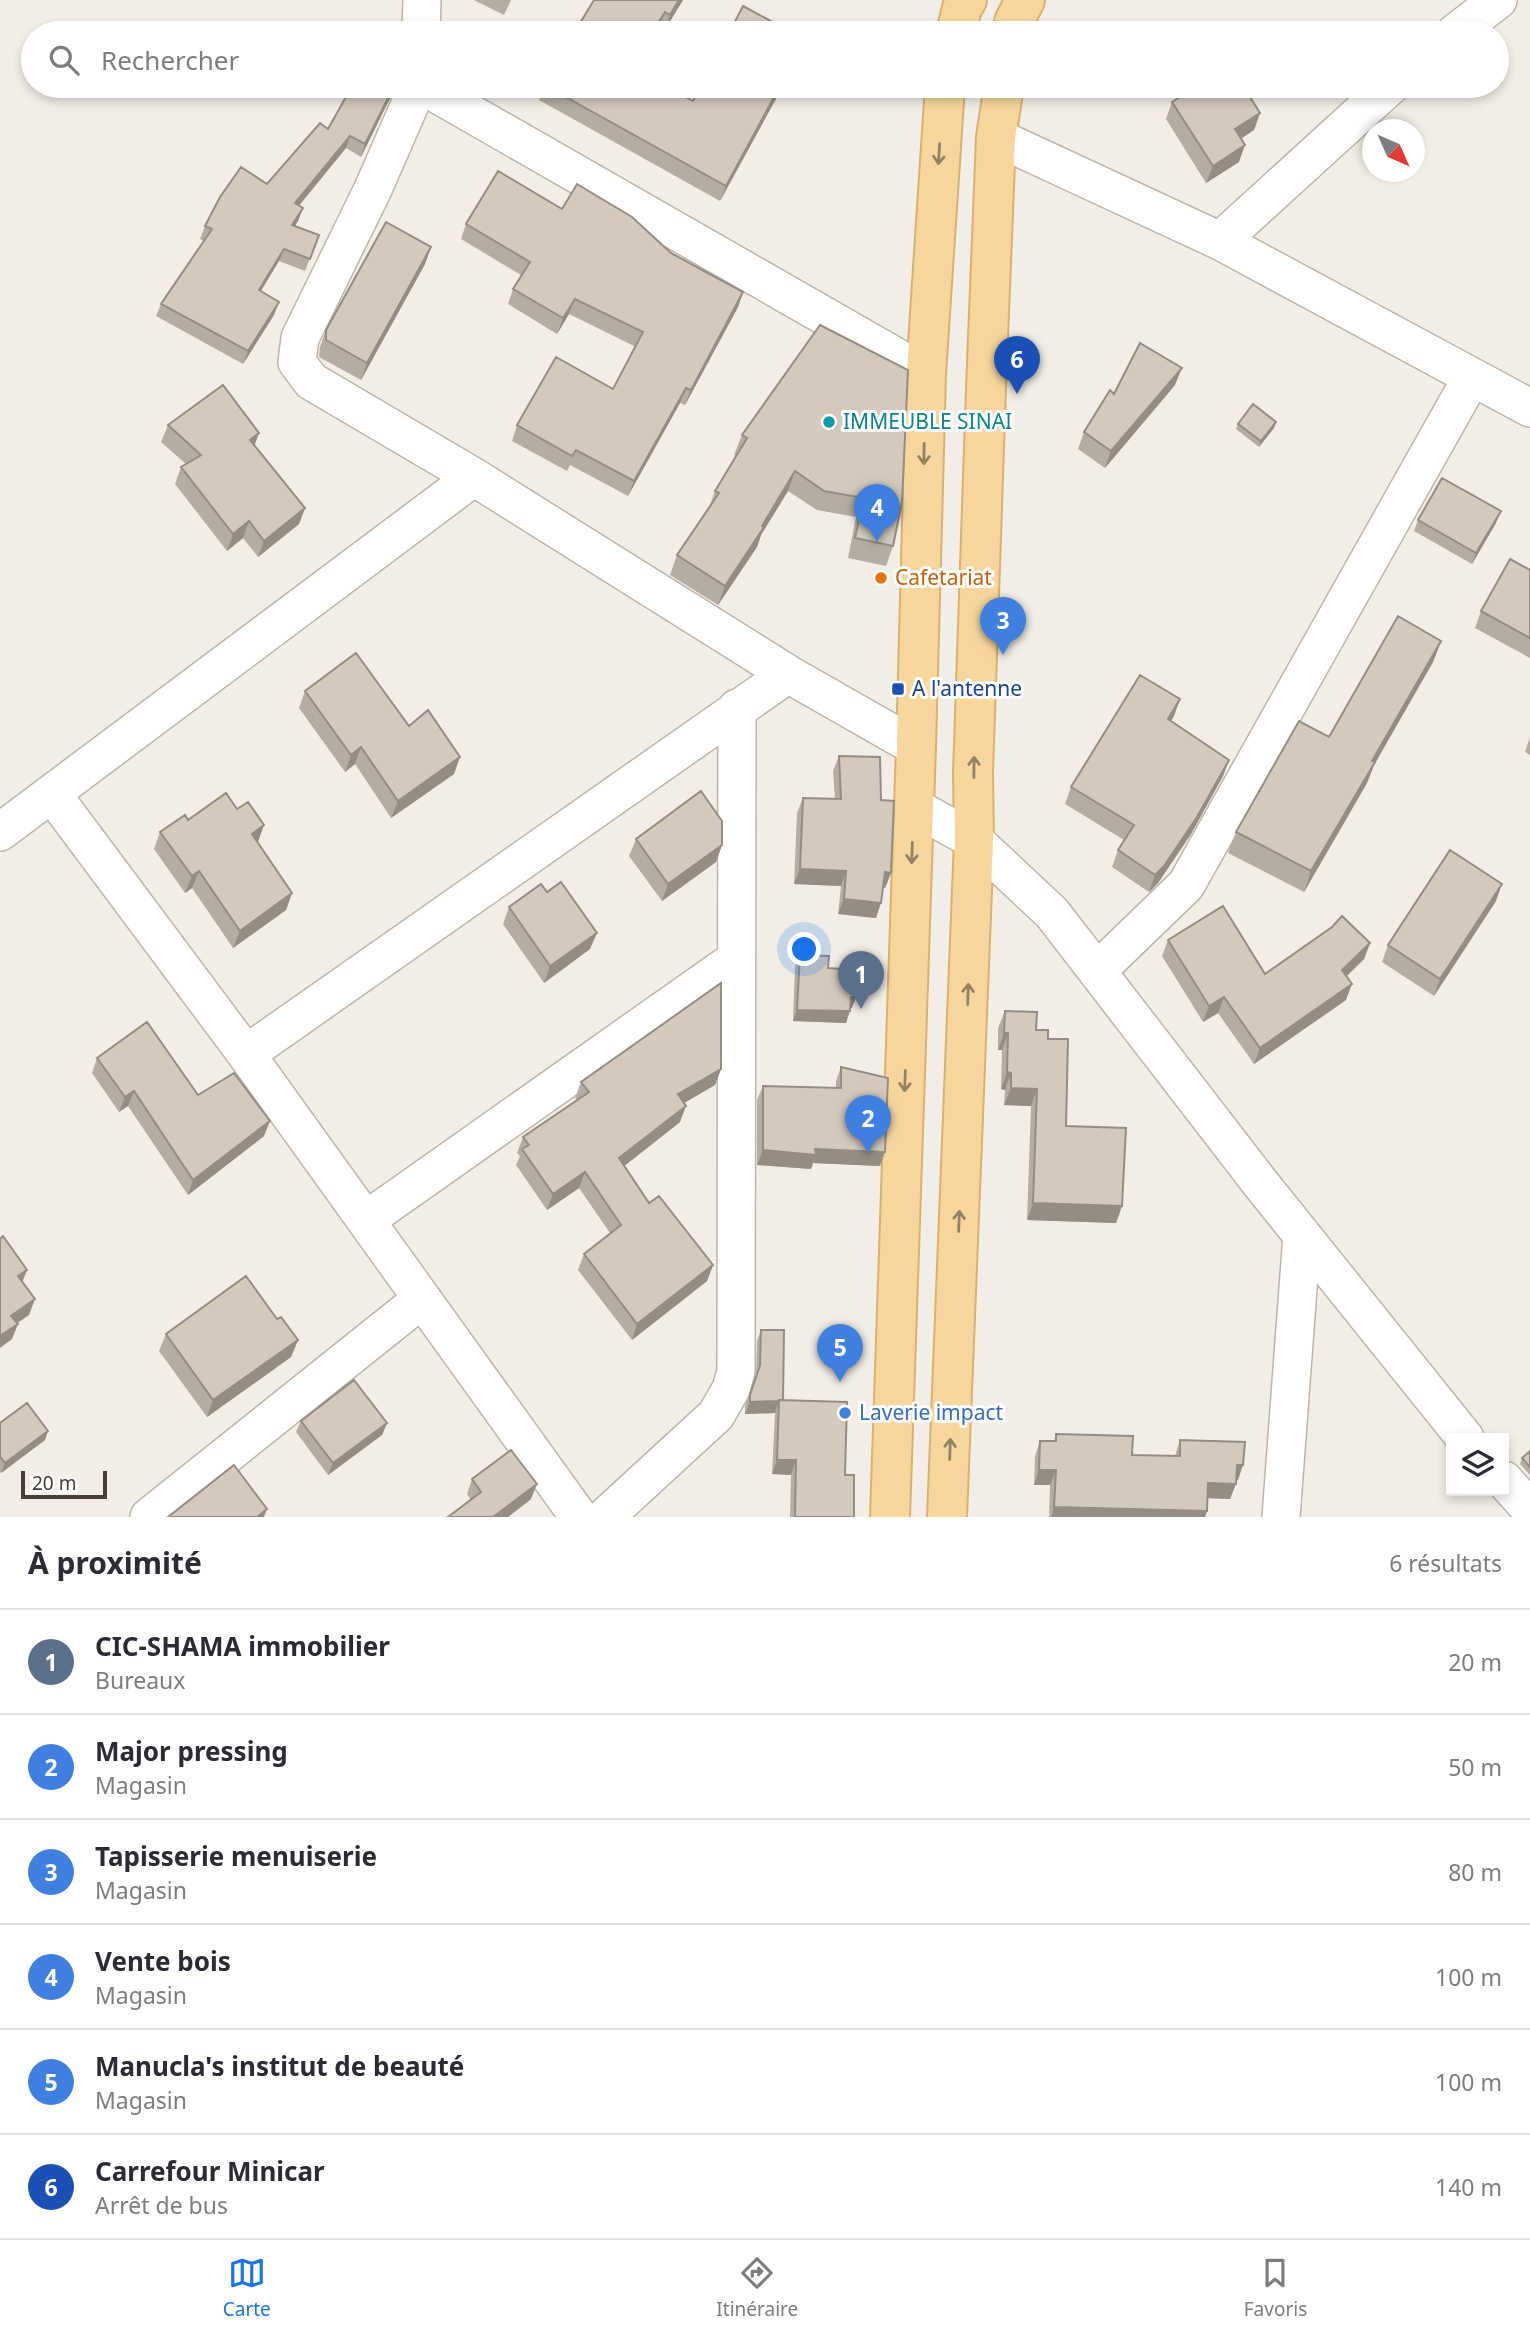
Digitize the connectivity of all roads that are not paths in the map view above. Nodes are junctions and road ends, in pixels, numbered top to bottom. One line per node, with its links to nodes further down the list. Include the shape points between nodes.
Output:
1 (422, 0): 4 (street)
2 (1025, 0): 5 (main road)
3 (1498, 0): 6 (street)
4 (421, 21)
5 (1014, 21)
6 (1471, 21)
7 (415, 98): 17 (street, via 300,338 297,362 311,381)
8 (441, 98): 14 (street)
9 (944, 98): 14 (main road, one-way to 14)
10 (1002, 98): 12 (main road)
11 (1377, 98): 13 (street)
12 (996, 137): 13 (street); 24 (main road, one-way to 12)
13 (1220, 240): 15 (street)
14 (926, 374): 20 (main road, one-way to 20)
15 (1472, 377): 16 (street); 26 (street, via 1186,884)
16 (1530, 408)
17 (474, 477): 18 (street); 21 (street)
18 (788, 674): 19 (street); 20 (street)
19 (737, 708): 25 (street); 27 (street)
20 (916, 747): 22 (main road)
21 (52, 794): 23 (street); 27 (street)
22 (914, 807): 24 (street); 37 (main road, one-way to 37)
23 (0, 832)
24 (974, 840): 26 (street, via 1052,914); 38 (main road, one-way to 24)
25 (737, 960): 28 (street); 36 (street, via 736,1371 716,1415)
26 (1097, 971): 29 (street)
27 (246, 1054): 28 (street)
28 (366, 1220): 30 (street)
29 (1302, 1235): 31 (street); 39 (street)
30 (422, 1298): 34 (street); 35 (street)
31 (1461, 1433)
32 (1509, 1486): 33 (street)
33 (1530, 1509)
34 (149, 1517)
35 (579, 1517)
36 (606, 1517)
37 (890, 1517)
38 (947, 1517)
39 (1281, 1517)

